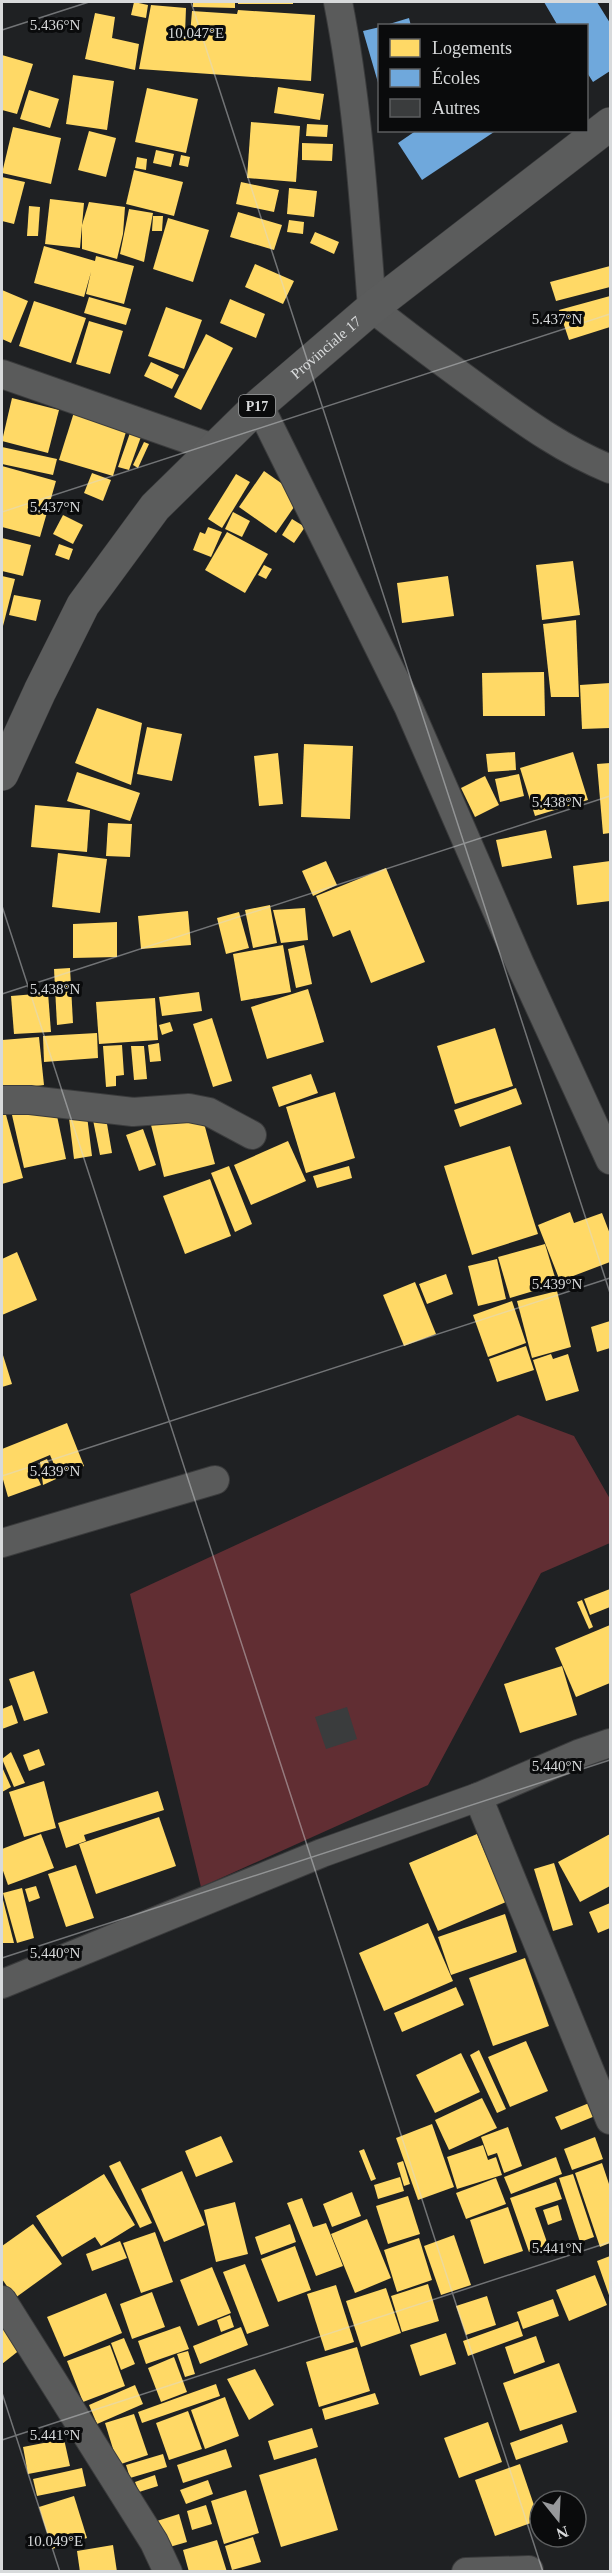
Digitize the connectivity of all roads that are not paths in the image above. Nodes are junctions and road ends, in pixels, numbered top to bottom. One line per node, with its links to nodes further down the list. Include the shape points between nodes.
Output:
1 (338, 2): 3 (street, via 351,67)
2 (610, 124): 3 (main road, Provinciale 17 / P17)
3 (372, 308): 5 (main road, Provinciale 17 / P17); 7 (street, via 524,421 569,451)
4 (2, 374): 6 (street)
5 (259, 405): 6 (main road, Provinciale 17 / P17); 11 (street, via 408,706)
6 (213, 448): 8 (main road, Provinciale 17 / P17, via 155,507 83,605)
7 (610, 469)
8 (2, 774)
9 (2, 1100): 10 (street, via 133,1112 189,1108 209,1112)
10 (252, 1134)
11 (610, 1160)
12 (215, 1480): 13 (street)
13 (2, 1543)
14 (610, 1743): 15 (street)
15 (478, 1797): 16 (street, via 311,1857); 17 (street)
16 (2, 1984)
17 (610, 2120)
18 (2, 2300): 20 (street, via 154,2542)
19 (529, 2570): 21 (street)
20 (168, 2571)
21 (466, 2571)

